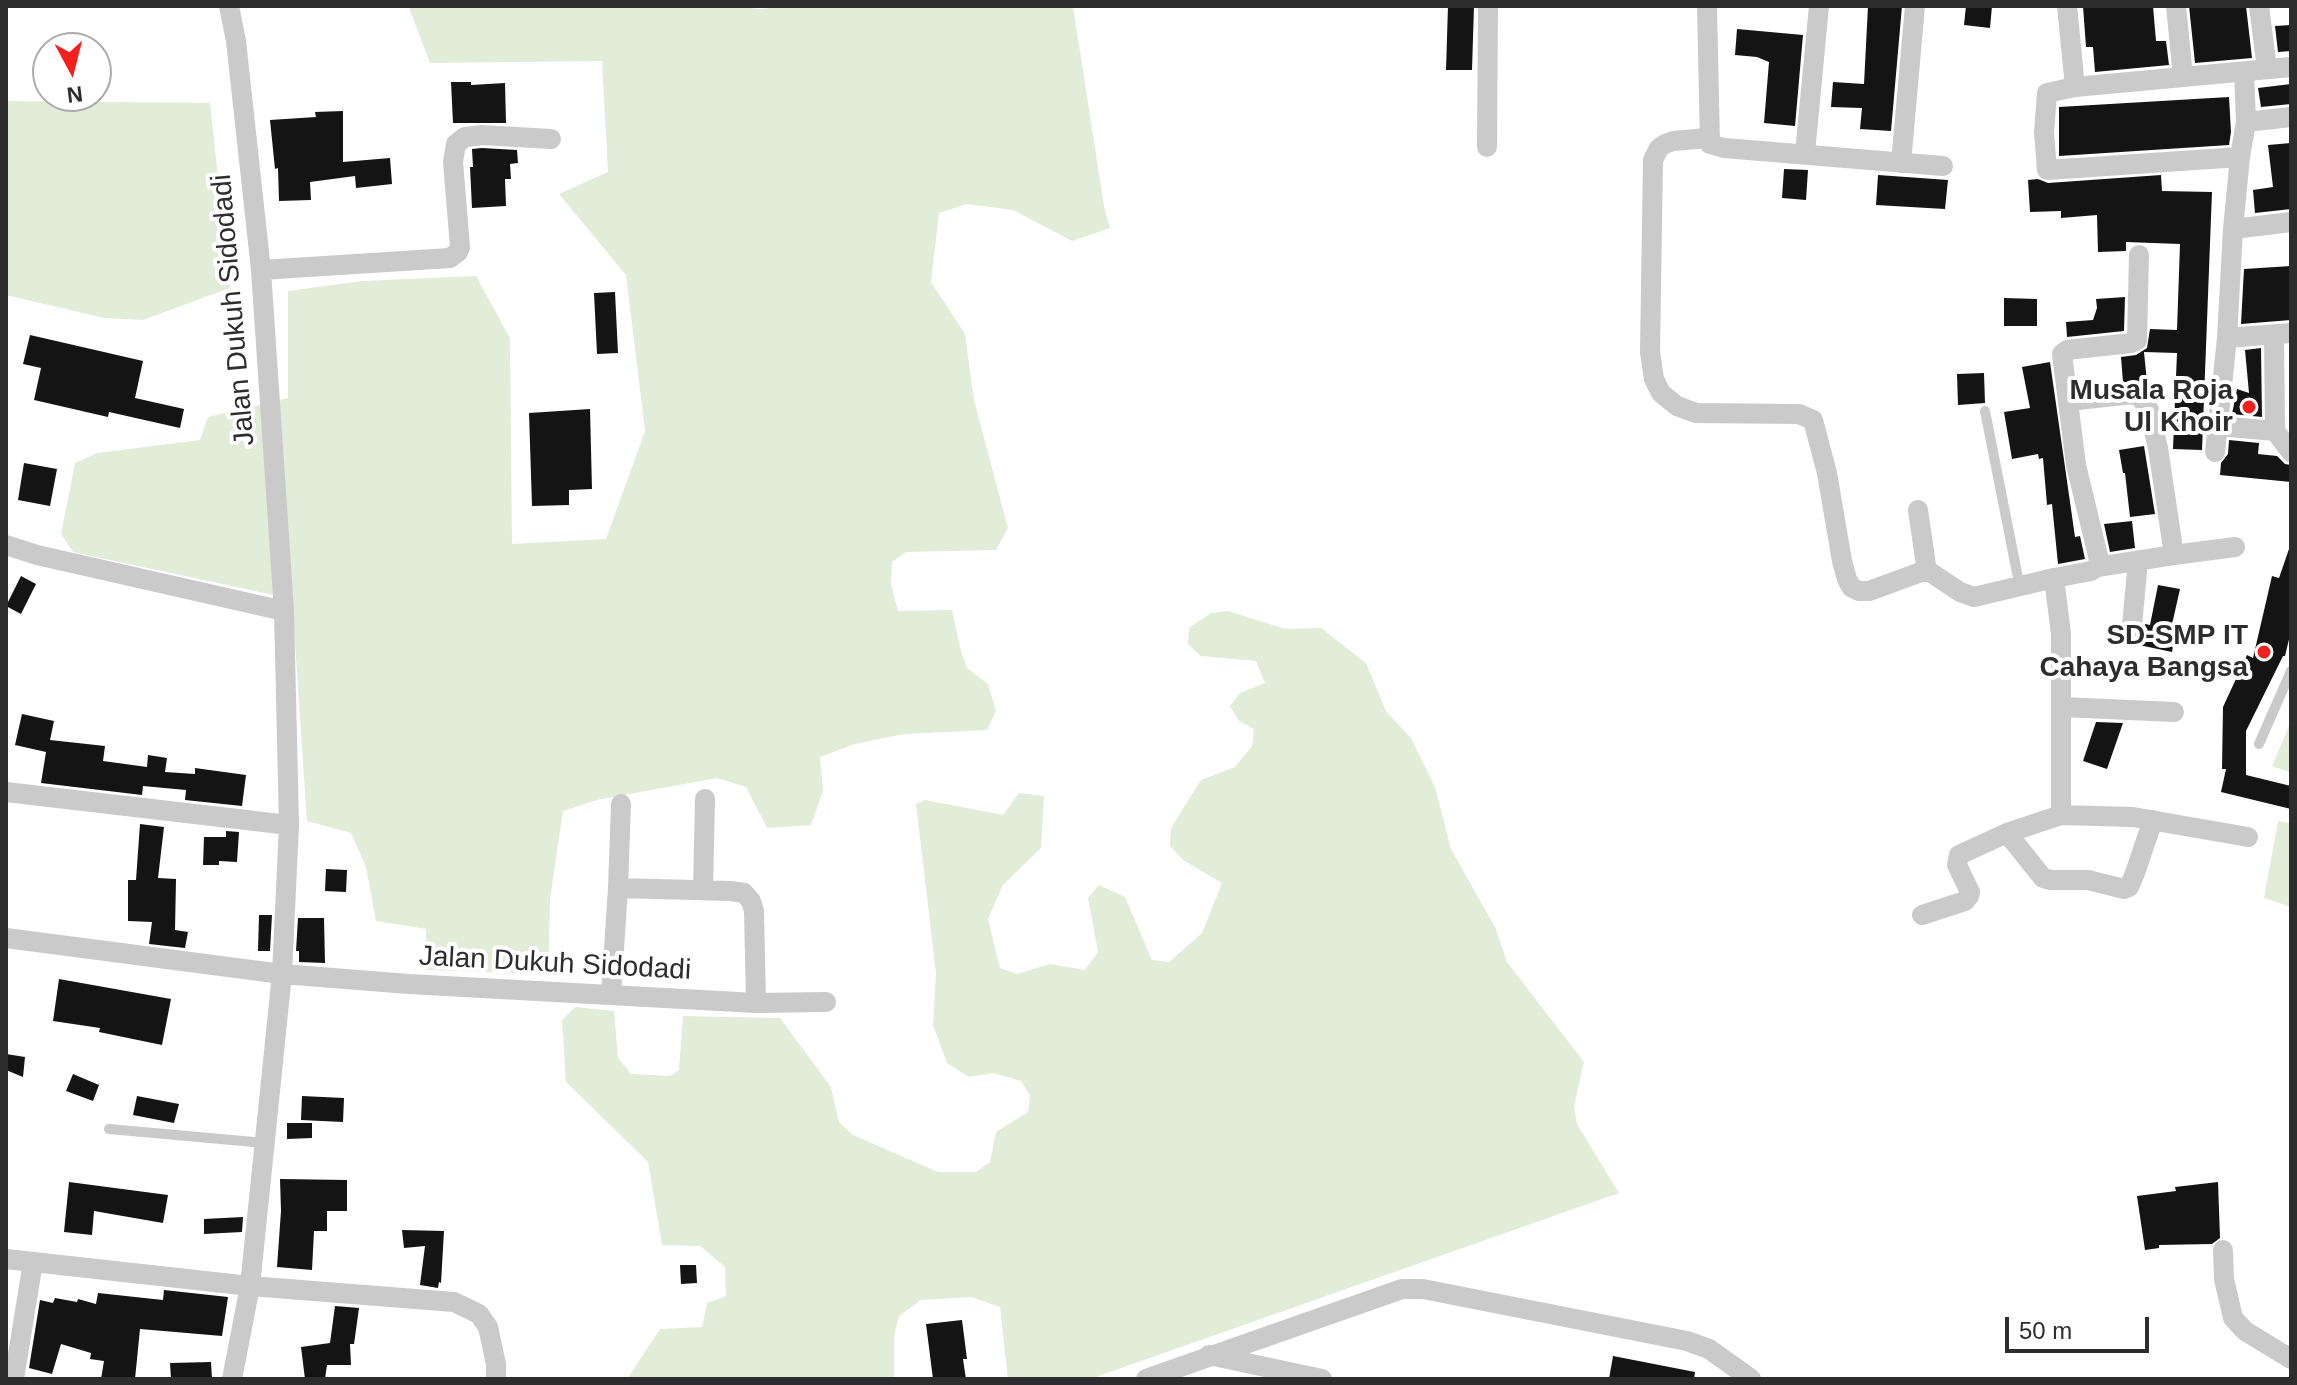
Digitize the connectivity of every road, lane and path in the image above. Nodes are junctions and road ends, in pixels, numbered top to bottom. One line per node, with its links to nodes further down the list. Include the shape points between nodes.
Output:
1 (229, 6): 27 (street, Jalan Dukuh Sidodadi)
2 (1488, 6): 18 (street)
3 (1707, 6): 16 (street)
4 (1819, 6): 19 (street)
5 (1915, 6): 21 (street)
6 (2067, 6): 13 (street)
7 (2176, 6): 12 (street)
8 (2259, 6): 10 (street)
9 (2291, 67): 10 (street)
10 (2267, 69): 11 (street)
11 (2244, 72): 12 (street); 15 (street)
12 (2183, 77): 13 (street)
13 (2075, 87): 20 (street, via 2047,93 2047,170)
14 (2291, 117): 15 (street)
15 (2246, 122): 20 (street)
16 (1708, 138): 19 (street, via 1716,148); 42 (street, via 1665,144 1653,160 1650,352 1661,393 1696,413 1809,417 1820,441 1851,587 1869,591)
17 (551, 139): 27 (street, via 482,135 456,144 460,247 450,258)
18 (1487, 147)
19 (1805, 153): 21 (street)
20 (2240, 157): 24 (street)
21 (1901, 163): 22 (street)
22 (1943, 166)
23 (2291, 222): 24 (street)
24 (2233, 235): 25 (street); 29 (street)
25 (2291, 235)
26 (2139, 255): 30 (street, via 2137,340 2062,354)
27 (261, 270): 45 (street, Jalan Dukuh Sidodadi)
28 (2282, 334): 29 (street); 33 (street)
29 (2227, 338): 32 (street)
30 (2068, 401): 39 (street, via 2129,393 2145,403 2158,448); 41 (street)
31 (1985, 411): 44 (lane)
32 (2218, 426): 33 (street); 34 (street)
33 (2275, 431): 35 (street)
34 (2215, 452)
35 (2291, 452)
36 (1918, 510): 42 (street)
37 (6, 545): 45 (street)
38 (2235, 547): 39 (street)
39 (2174, 555): 40 (street)
40 (2138, 561): 41 (street); 46 (street)
41 (2097, 567): 43 (street)
42 (1927, 572): 44 (street, via 1974,597)
43 (2054, 578): 44 (street); 48 (street)
44 (2020, 588)
45 (284, 611): 56 (street, Jalan Dukuh Sidodadi)
46 (2131, 636)
47 (2291, 671): 50 (lane)
48 (2062, 707): 49 (street); 54 (street)
49 (2174, 712)
50 (2259, 744)
51 (6, 792): 56 (street)
52 (705, 799): 60 (street)
53 (621, 804): 59 (street)
54 (2061, 815): 55 (street); 57 (street)
55 (2153, 820): 57 (street, via 2124,889 2088,880 2043,878); 58 (street)
56 (289, 825): 63 (street, Jalan Dukuh Sidodadi)
57 (2007, 833): 61 (street, via 1959,855 1957,865 1970,892 1965,901)
58 (2248, 837)
59 (618, 888): 60 (street); 64 (street)
60 (703, 890): 66 (street, via 744,893 751,901)
61 (1922, 915)
62 (6, 938): 63 (street, Jalan Dukuh Sidodadi)
63 (282, 974): 64 (street, Jalan Dukuh Sidodadi); 68 (street, Jalan Dukuh Sidodadi)
64 (611, 995): 66 (street, Jalan Dukuh Sidodadi)
65 (826, 1002): 66 (street, Jalan Dukuh Sidodadi)
66 (756, 1003)
67 (109, 1129): 68 (lane)
68 (265, 1143): 72 (street, Jalan Dukuh Sidodadi)
69 (2223, 1250): 74 (street, via 2233,1318 2245,1331)
70 (6, 1259): 71 (street)
71 (33, 1262): 72 (street); 75 (street)
72 (250, 1286): 76 (street, Jalan Dukuh Sidodadi); 77 (street, via 454,1302 479,1314 488,1327)
73 (1209, 1355): 78 (street); 79 (street); 80 (street, via 1402,1289 1423,1289 1687,1341 1709,1349)
74 (2290, 1355)
75 (14, 1379)
76 (232, 1379)
77 (496, 1379)
78 (1146, 1379)
79 (1322, 1379)
80 (1751, 1379)

